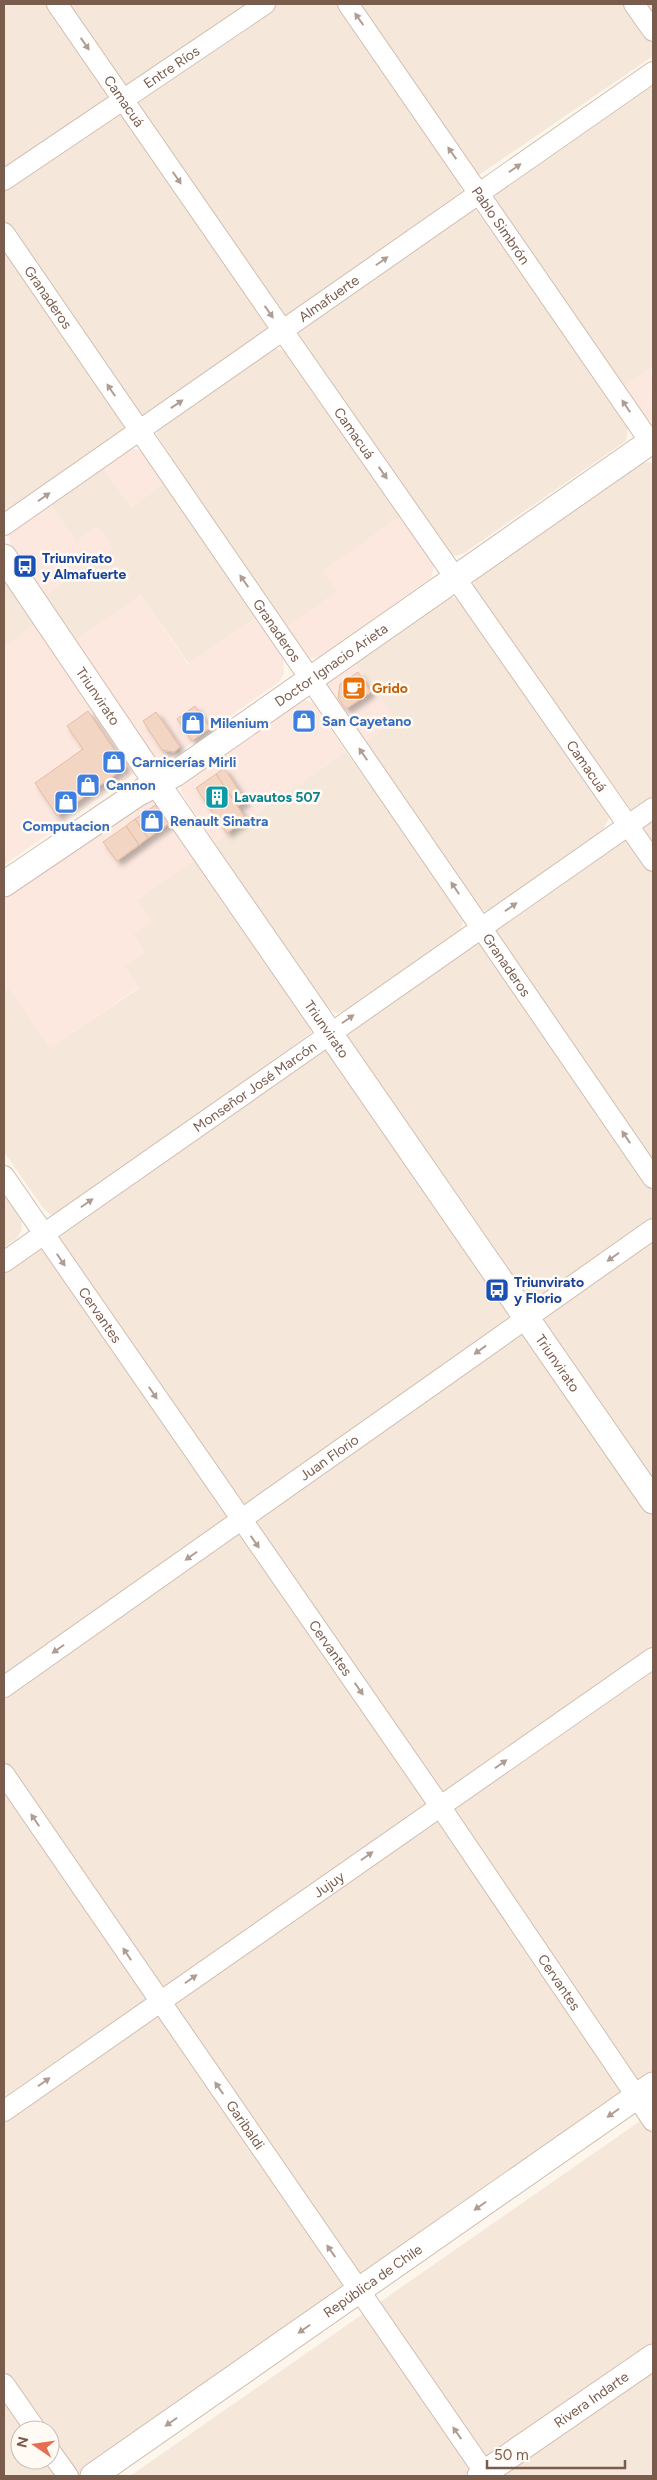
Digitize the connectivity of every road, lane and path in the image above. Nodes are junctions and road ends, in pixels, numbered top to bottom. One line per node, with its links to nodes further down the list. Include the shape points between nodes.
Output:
1 (57, 4): 7 (street, Camacuá, one-way to 7)
2 (265, 4): 7 (street, Entre Ríos)
3 (348, 4): 9 (street, Pablo Simbrón, one-way to 3)
4 (634, 4): 5 (street)
5 (653, 31)
6 (653, 72): 9 (street, Almafuerte, one-way to 6)
7 (123, 99): 8 (street, Entre Ríos); 11 (street, Camacuá, one-way to 11)
8 (4, 180)
9 (480, 193): 11 (street, Almafuerte, one-way to 9); 13 (street, Pablo Simbrón, one-way to 9)
10 (4, 233): 12 (street, Granaderos, one-way to 10)
11 (283, 331): 12 (street, Almafuerte, one-way to 11); 16 (street, Camacuá, one-way to 16)
12 (138, 430): 14 (street, Almafuerte, one-way to 12); 17 (street, Granaderos, one-way to 12)
13 (652, 443): 16 (street, Doctor Ignacio Arieta)
14 (4, 525)
15 (4, 557): 18 (street, Triunvirato)
16 (456, 577): 17 (street, Doctor Ignacio Arieta); 20 (street, Camacuá)
17 (312, 678): 18 (street, Doctor Ignacio Arieta, via 175,774); 23 (street, Granaderos, one-way to 17)
18 (156, 782): 22 (street, Doctor Ignacio Arieta); 24 (street, Triunvirato)
19 (653, 808): 20 (street, Monseñor José Marcón)
20 (628, 825): 21 (street, Camacuá); 23 (street, Monseñor José Marcón, one-way to 20)
21 (653, 861)
22 (4, 884)
23 (482, 927): 24 (street, Monseñor José Marcón, one-way to 23); 26 (street, Granaderos, one-way to 23)
24 (330, 1032): 28 (street, Monseñor José Marcón, one-way to 24); 30 (street, Triunvirato)
25 (4, 1176): 28 (street, Cervantes)
26 (653, 1178)
27 (653, 1229): 30 (street, Juan Florio, one-way to 30)
28 (44, 1234): 29 (street, Monseñor José Marcón); 32 (street, Cervantes, one-way to 32)
29 (4, 1262)
30 (527, 1316): 31 (street, Triunvirato); 32 (street, Juan Florio, one-way to 32)
31 (653, 1501)
32 (241, 1521): 34 (street, Juan Florio, one-way to 34); 36 (street, Cervantes, one-way to 36)
33 (653, 1658): 36 (street, Jujuy, one-way to 33)
34 (4, 1687)
35 (4, 1774): 37 (street, Garibaldi, one-way to 35)
36 (440, 1806): 37 (street, Jujuy, one-way to 36); 38 (street, Cervantes)
37 (159, 2001): 39 (street, Jujuy, one-way to 37); 41 (street, Garibaldi, one-way to 37)
38 (645, 2091): 40 (street, Cervantes); 41 (street, República de Chile, one-way to 41)
39 (4, 2110)
40 (653, 2121)
41 (358, 2291): 46 (street, Garibaldi, one-way to 41); 48 (street, República de Chile, one-way to 48)
42 (653, 2357): 46 (street, Rivera Indarte)
43 (4, 2384): 44 (street)
44 (29, 2420)
45 (60, 2465): 47 (street)
46 (484, 2475)
47 (68, 2476)
48 (93, 2476)

